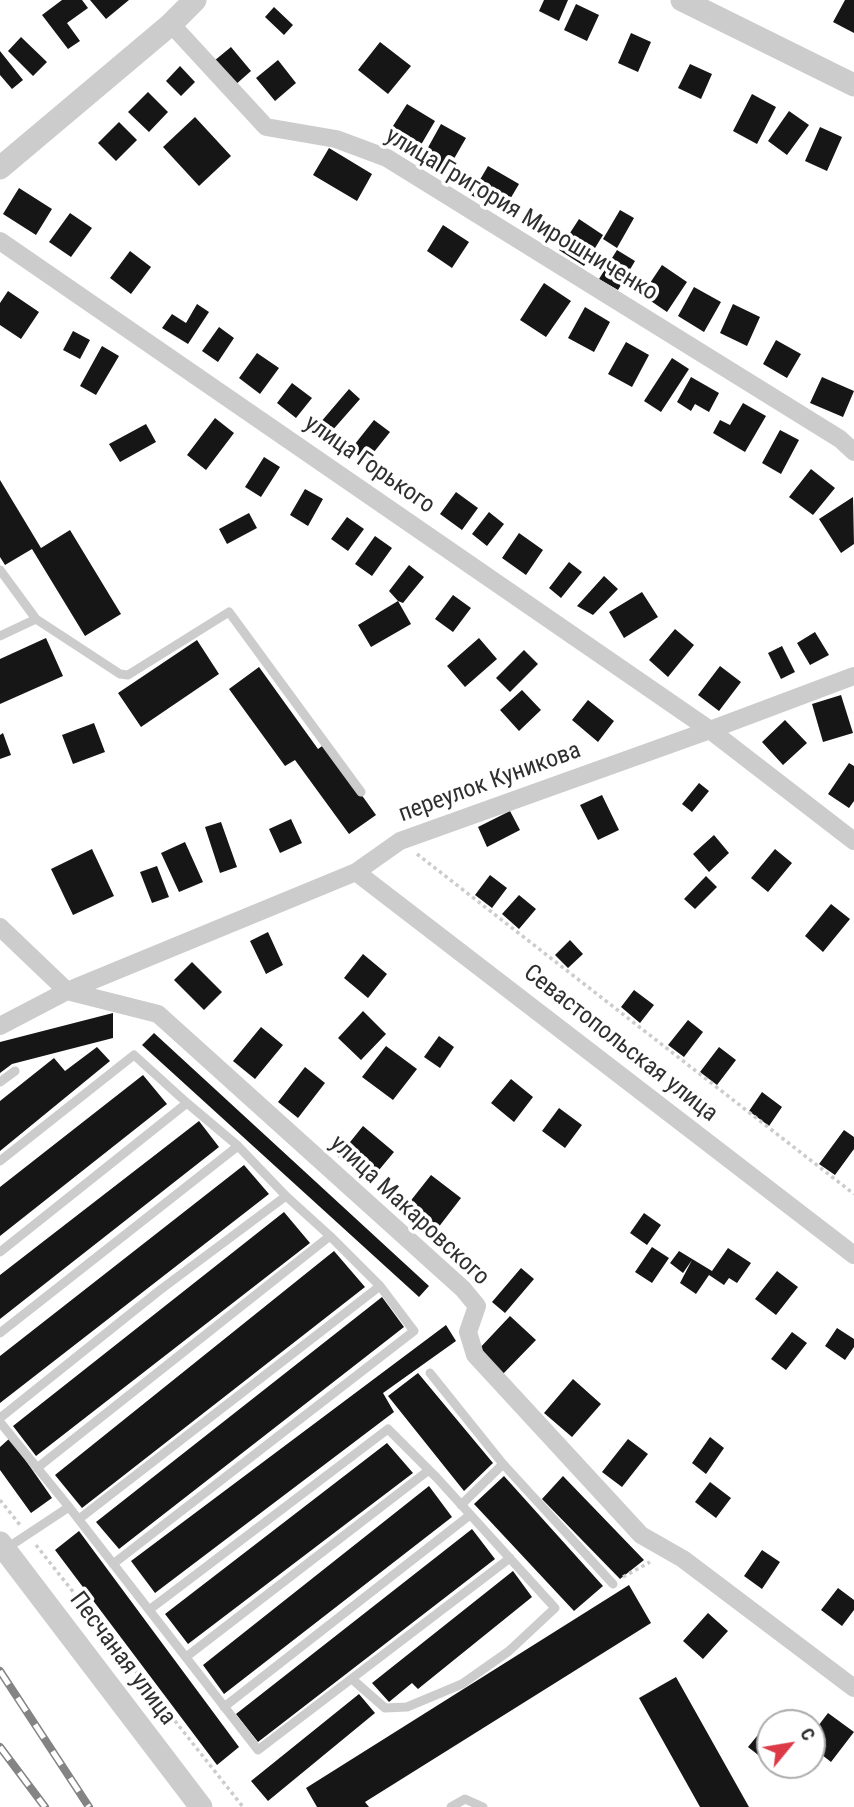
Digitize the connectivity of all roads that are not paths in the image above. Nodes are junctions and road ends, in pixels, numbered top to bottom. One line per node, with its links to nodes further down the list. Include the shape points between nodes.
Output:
1 (195, 0): 3 (street)
2 (682, 0): 4 (street)
3 (172, 24): 5 (street); 7 (street, улица Григория Мирошниченко, via 267,127 336,139 387,158 841,439)
4 (854, 85)
5 (0, 168)
6 (0, 241): 12 (street, улица Горького)
7 (854, 452)
8 (0, 570): 9 (lane)
9 (36, 619): 10 (lane); 13 (lane, via 128,675 229,612)
10 (0, 636)
11 (854, 676): 12 (street, переулок Куникова)
12 (710, 730): 14 (street, улица Горького); 15 (street, переулок Куникова, via 400,841)
13 (360, 792)
14 (854, 841)
15 (356, 872): 17 (street, переулок Куникова); 27 (street, Севастопольская улица)
16 (0, 927): 17 (street, улица Макаровского)
17 (67, 991): 18 (street, переулок Куникова); 46 (street, улица Макаровского, via 158,1014 463,1289 477,1306 468,1332 475,1355 641,1535 683,1559)
18 (0, 1026)
19 (16, 1070): 20 (lane)
20 (0, 1082)
21 (187, 1103): 22 (lane); 23 (lane, via 134,1055); 26 (lane)
22 (238, 1146): 24 (lane); 29 (lane)
23 (0, 1161)
24 (286, 1196): 25 (lane); 31 (lane, via 160,1290)
25 (330, 1236): 28 (lane); 33 (lane)
26 (0, 1252)
27 (854, 1255)
28 (380, 1286): 38 (lane); 41 (lane, via 414,1331)
29 (0, 1333)
30 (430, 1373): 32 (lane)
31 (0, 1420): 33 (lane)
32 (503, 1464): 35 (lane); 42 (lane)
33 (37, 1468): 36 (lane)
34 (429, 1470): 35 (lane); 43 (lane, via 388,1429); 44 (lane)
35 (461, 1505): 37 (lane)
36 (69, 1507): 38 (lane); 39 (lane)
37 (470, 1515): 40 (lane); 47 (lane)
38 (79, 1519): 41 (lane)
39 (3, 1546): 48 (street, Песчаная улица)
40 (510, 1558): 45 (lane); 45 (lane, via 555,1608 509,1651 462,1684 407,1707 385,1708)
41 (113, 1564): 43 (lane)
42 (612, 1584)
43 (149, 1609): 44 (lane)
44 (186, 1657): 47 (lane)
45 (352, 1679): 47 (lane, via 258,1750)
46 (854, 1688)
47 (224, 1707)
48 (201, 1807)
49 (451, 1807): 50 (lane, via 465,1799)
50 (483, 1807)

